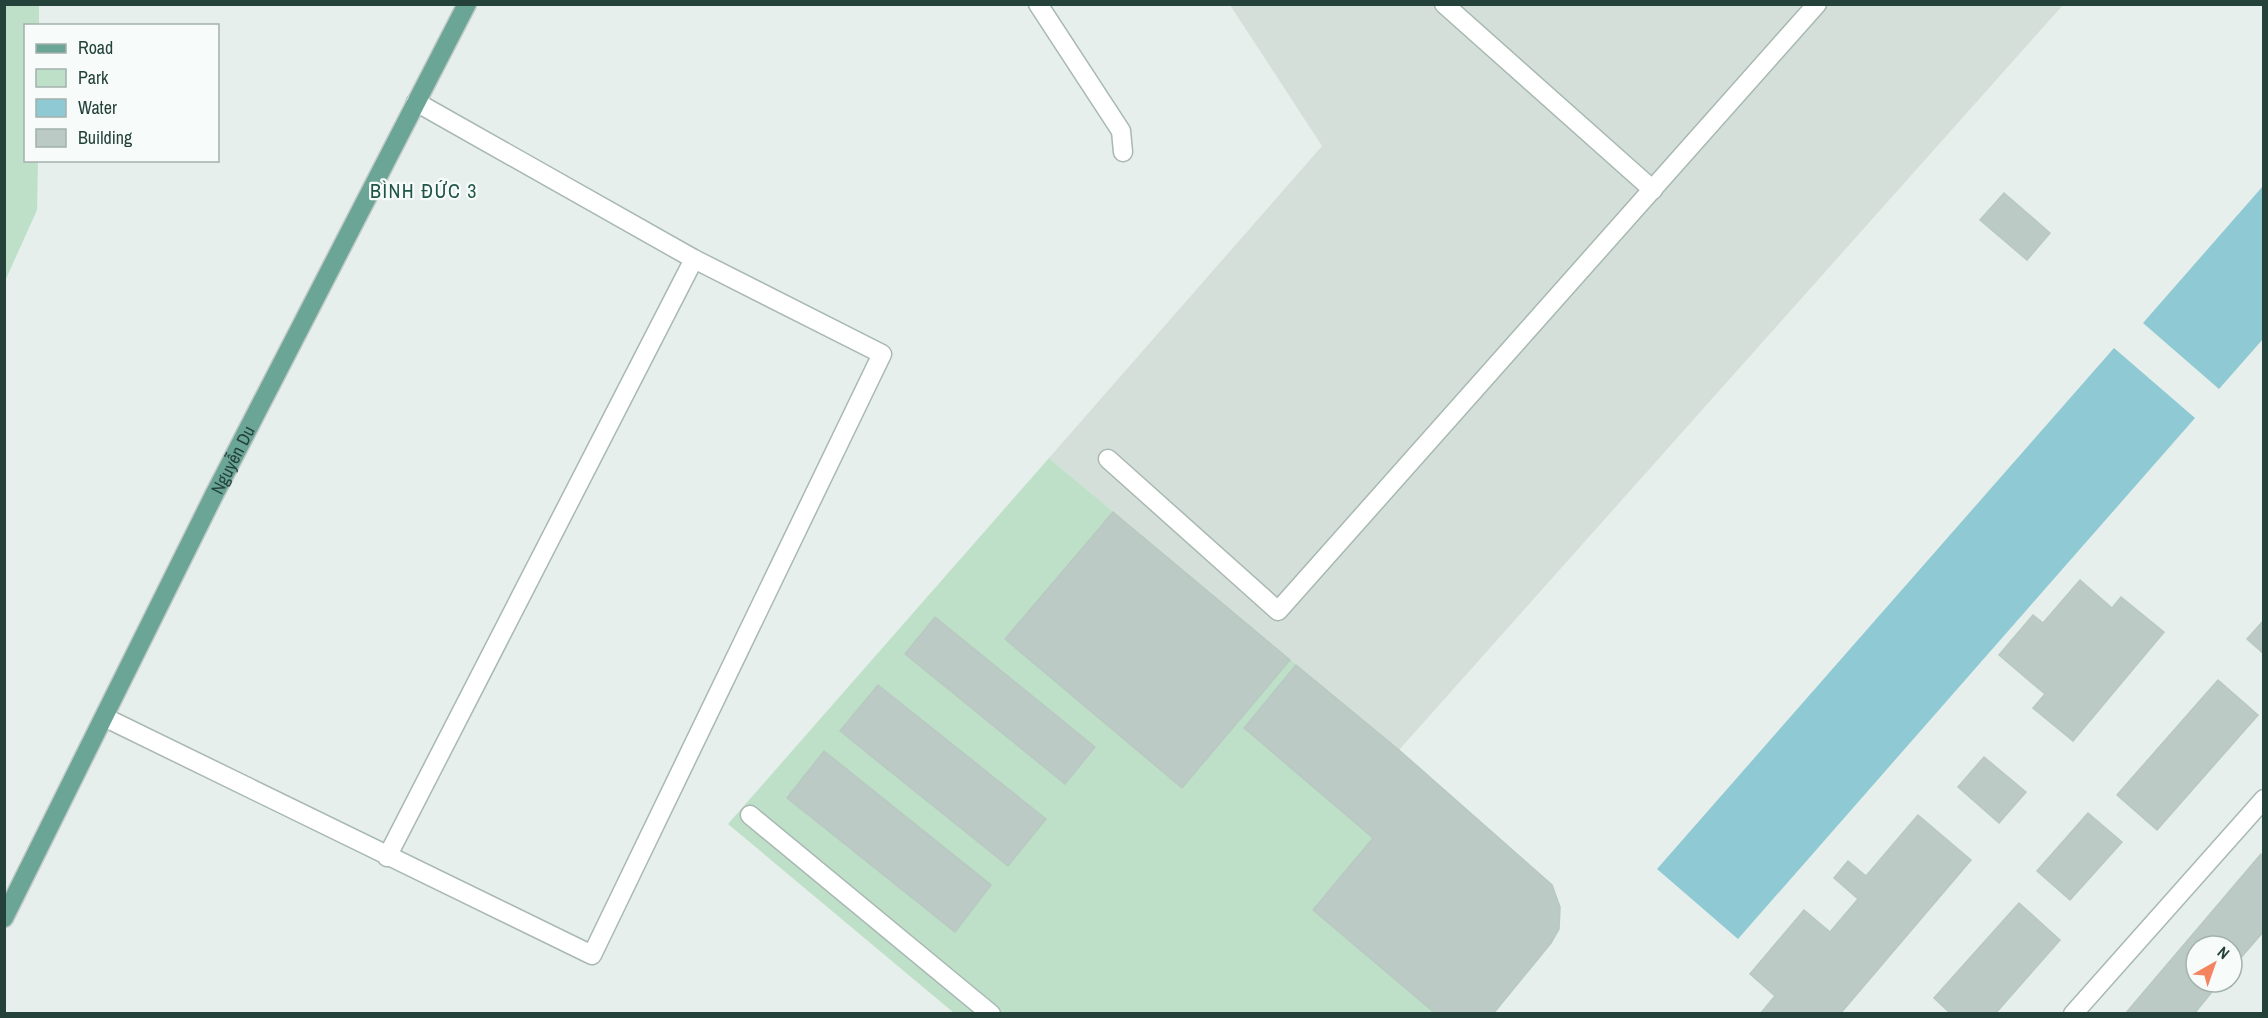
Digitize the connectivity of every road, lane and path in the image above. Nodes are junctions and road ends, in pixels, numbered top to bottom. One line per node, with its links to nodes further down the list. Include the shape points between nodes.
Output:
1 (467, 4): 5 (main road, Nguyễn Du)
2 (1038, 4): 6 (street, via 1121,131)
3 (1444, 4): 7 (street)
4 (1817, 4): 7 (street)
5 (416, 102): 8 (street); 10 (main road, Nguyễn Du)
6 (1123, 152)
7 (1653, 190): 9 (street, via 1278,611)
8 (694, 259): 13 (street); 13 (street, via 882,354 592,955)
9 (1108, 459)
10 (104, 717): 13 (street); 14 (main road, Nguyễn Du)
11 (2264, 799): 16 (street)
12 (750, 815): 15 (street)
13 (387, 857)
14 (4, 918)
15 (991, 1014)
16 (2073, 1014)

